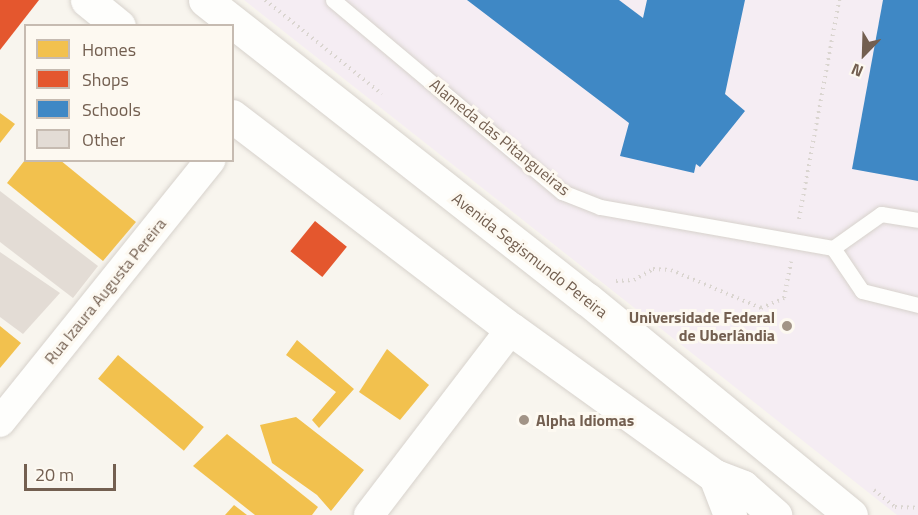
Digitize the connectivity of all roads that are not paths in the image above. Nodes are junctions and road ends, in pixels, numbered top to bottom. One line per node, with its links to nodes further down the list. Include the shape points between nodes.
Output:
1 (87, 0): 4 (main road)
2 (205, 0): 16 (main road, Avenida Segismundo Pereira, via 587,299)
3 (333, 0): 8 (lane, Alameda das Pitangueiras, via 562,192 600,207)
4 (117, 24)
5 (235, 124): 10 (main road)
6 (209, 162): 11 (street, Rua Izaura Augusta Pereira)
7 (918, 219): 8 (lane, via 881,214)
8 (832, 248): 9 (lane, via 862,291)
9 (918, 305)
10 (511, 330): 12 (main road); 13 (street)
11 (0, 422)
12 (715, 476): 14 (main road); 15 (main road, via 743,487)
13 (369, 515)
14 (730, 515)
15 (775, 515)
16 (851, 515)

